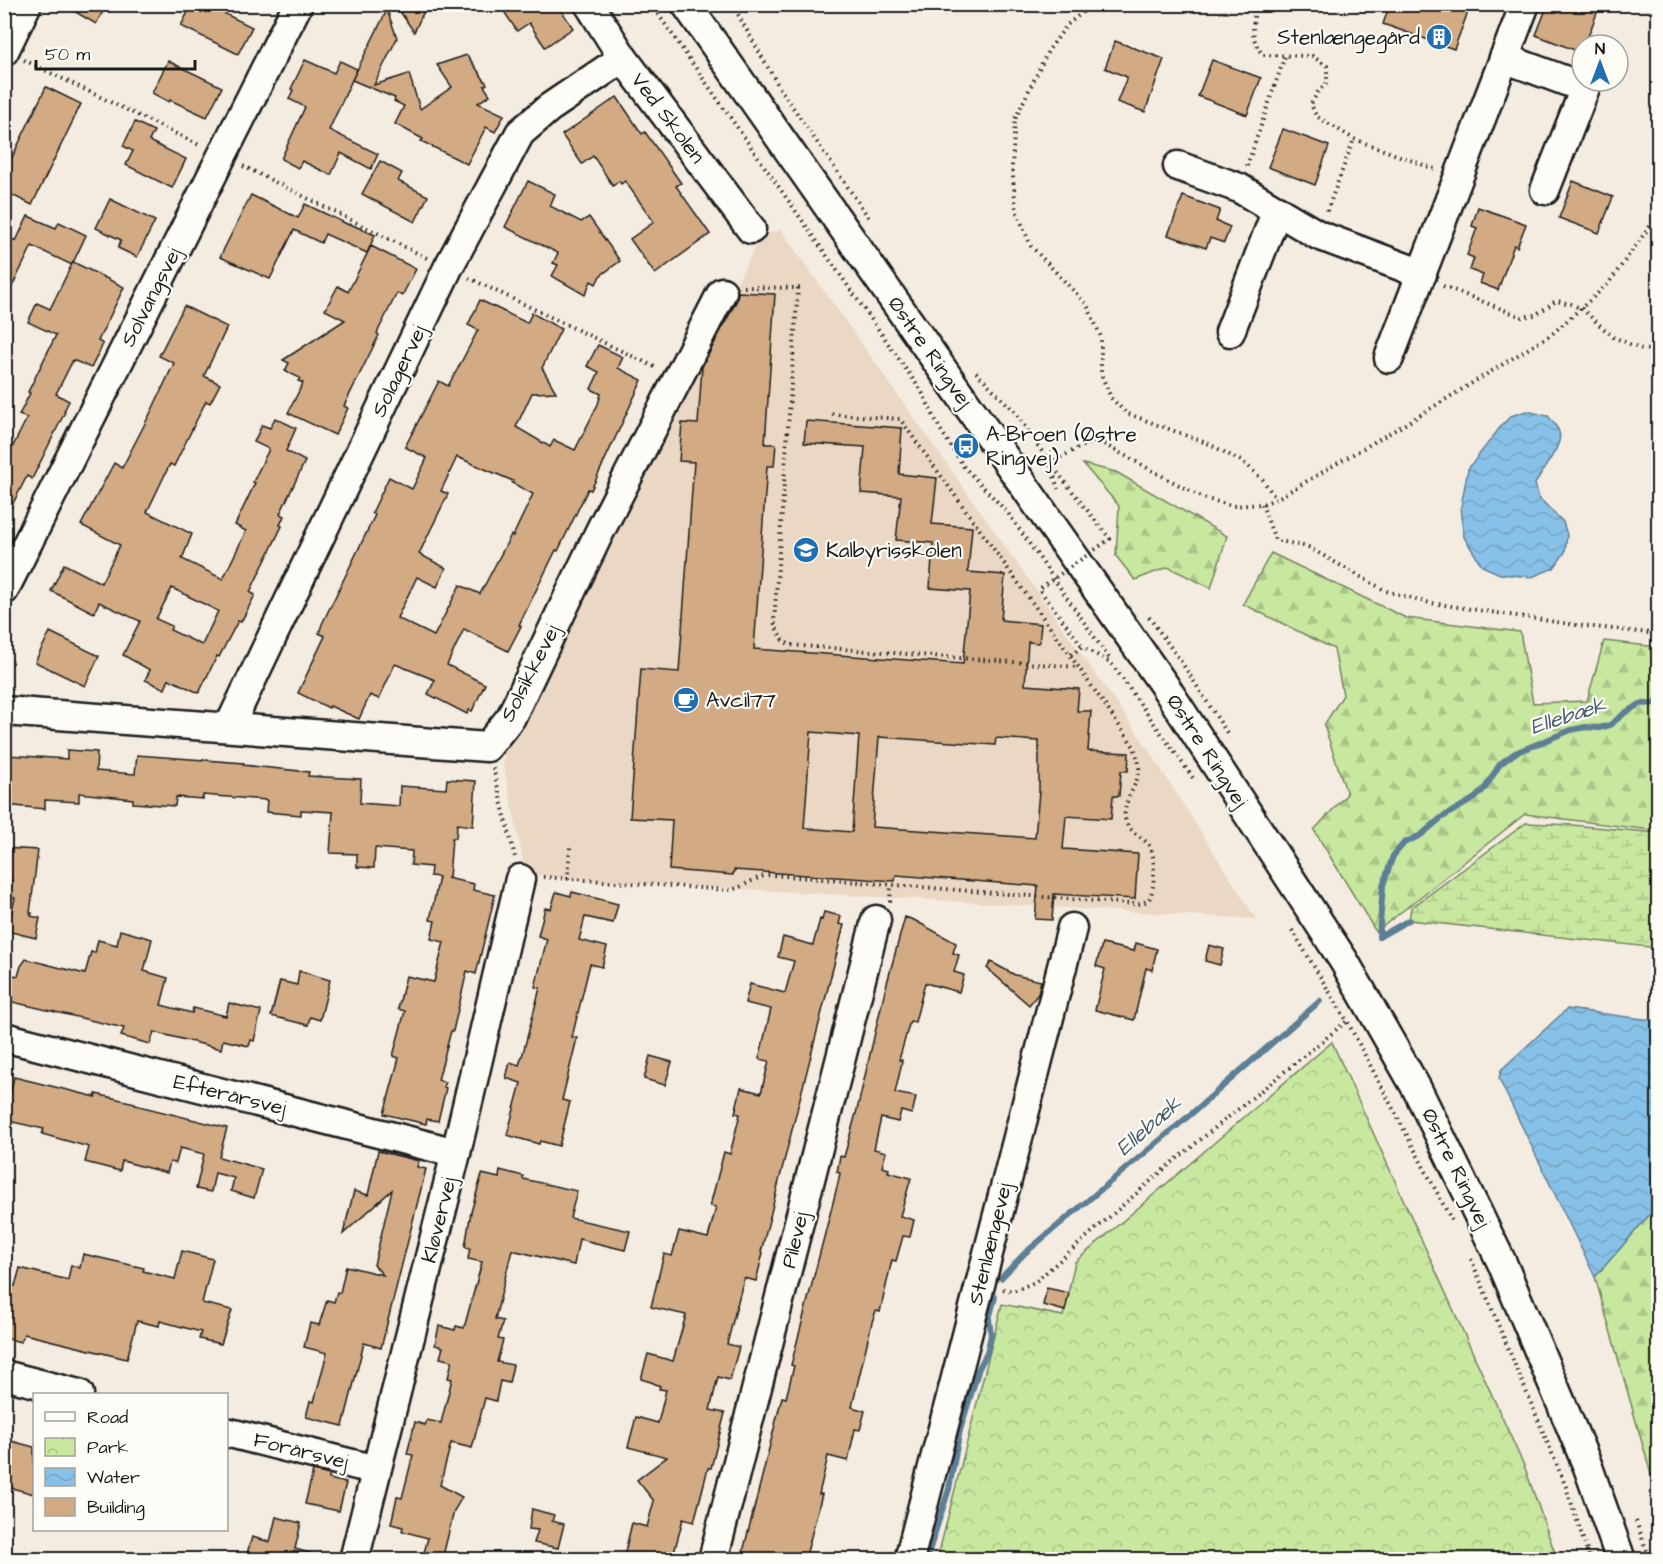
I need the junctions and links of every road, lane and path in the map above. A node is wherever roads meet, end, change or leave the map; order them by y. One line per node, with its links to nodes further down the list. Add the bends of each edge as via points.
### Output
1 (27, 4): 9 (street)
2 (298, 4): 33 (street, Solvangsvej)
3 (589, 4): 11 (street, Ved Skolen)
4 (651, 4): 37 (path, via 922,392 964,467 1008,513)
5 (686, 4): 63 (street, Østre Ringvej, via 1164,685 1344,961 1417,1089 1502,1263 1588,1467)
6 (1099, 4): 31 (path, via 1067,25 1048,51 1015,118 1012,166 1016,210 1031,246 1087,305 1101,337 1101,374 1111,398 1126,413 1209,444 1243,462)
7 (1256, 4): 10 (path, via 1254,44 1263,55)
8 (1525, 4): 12 (street)
9 (4, 51)
10 (1285, 56): 13 (path, via 1312,56 1327,66 1327,83 1311,104 1316,116); 16 (path)
11 (623, 58): 20 (street, Ved Skolen); 22 (street, Solagervej, via 549,108 520,133)
12 (1504, 58): 15 (street); 17 (street, via 1585,88)
13 (1354, 139): 15 (path); 21 (path)
14 (1178, 166): 16 (street)
15 (1459, 178): 23 (street)
16 (1239, 188): 18 (street)
17 (1545, 190)
18 (1277, 210): 21 (street); 26 (street)
19 (1659, 215): 25 (path, via 1608,284)
20 (751, 229)
21 (1318, 235): 23 (street)
22 (448, 268): 29 (path); 40 (street, Solagervej)
23 (1422, 274): 25 (path, via 1436,284 1521,317 1535,315 1556,301); 28 (street)
24 (722, 292): 29 (street, Solsikkevej); 38 (path, via 732,286 798,288 774,622 781,639 790,645)
25 (1582, 309): 27 (path, via 1613,337 1642,349); 31 (path, via 1524,352)
26 (1230, 332)
27 (1659, 351)
28 (1389, 358)
29 (679, 379): 41 (street, Solsikkevej, via 600,531 511,717)
30 (832, 414): 36 (path, via 900,418)
31 (1276, 499): 32 (path)
32 (1262, 504): 34 (path, via 1275,540 1308,547 1386,591 1425,602); 35 (path, bridge, via 1233,506 1203,498 1098,441 1050,463 1110,539 1039,589)
33 (4, 590)
34 (1659, 634)
35 (1083, 647): 36 (path); 37 (path)
36 (1071, 655): 38 (path)
37 (1111, 663): 42 (path)
38 (1078, 667): 45 (path, via 1134,747 1139,770 1125,819 1129,829 1152,849 1153,890 1142,903 772,875 729,890)
39 (4, 711): 40 (street)
40 (229, 727): 41 (street)
41 (487, 747): 44 (path)
42 (1195, 782)
43 (570, 847): 45 (path)
44 (520, 879): 45 (path); 51 (street, Kløvervej)
45 (568, 879)
46 (876, 920): 60 (street, Pilevej)
47 (1288, 923): 49 (path)
48 (1072, 928): 54 (street, Stenlængevej)
49 (1347, 1020): 52 (path); 54 (path, via 1168,1166 1035,1282 1013,1291)
50 (4, 1037): 51 (street, Efterårsvej)
51 (456, 1153): 58 (street, Kløvervej)
52 (1456, 1229)
53 (1466, 1250): 62 (path, via 1566,1487)
54 (980, 1283): 61 (street, Stenlængevej)
55 (4, 1376): 56 (street)
56 (71, 1393)
57 (228, 1433): 58 (street, Forårsvej)
58 (376, 1470): 59 (street, Kløvervej)
59 (354, 1560)
60 (713, 1560)
61 (909, 1560)
62 (1590, 1560)
63 (1621, 1560)

